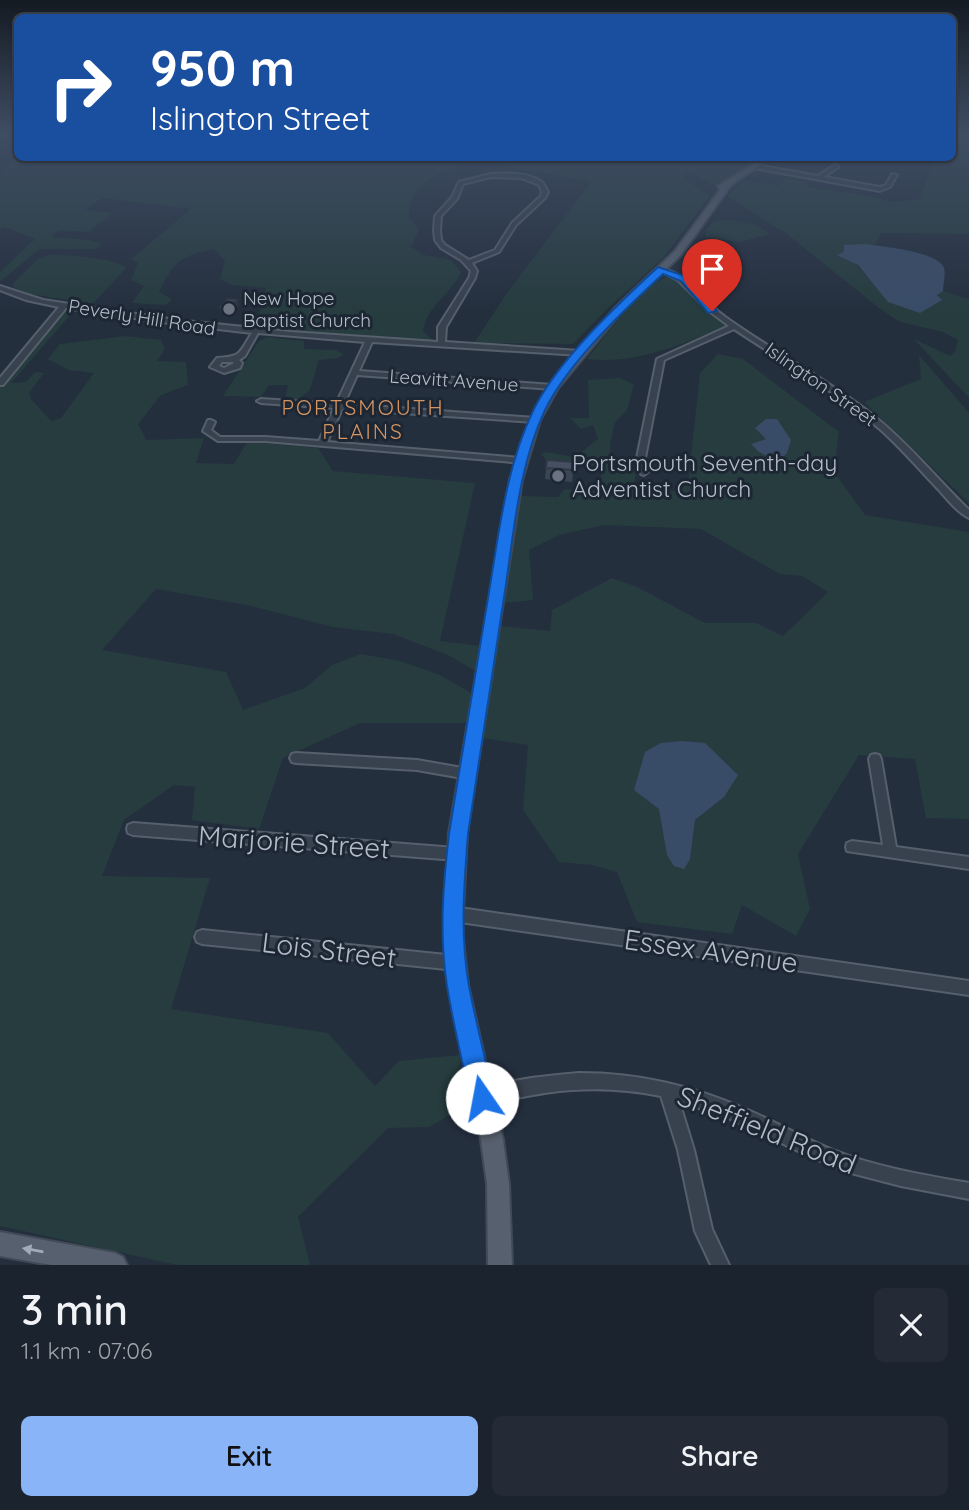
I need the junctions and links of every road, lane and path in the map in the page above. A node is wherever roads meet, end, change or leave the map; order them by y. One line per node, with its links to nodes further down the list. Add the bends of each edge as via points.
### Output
1 (457, 192): 4 (street, via 438,216 438,230 443,248)
2 (545, 192): 4 (street, via 514,224 497,251)
3 (719, 192): 5 (main road)
4 (469, 262): 11 (street, via 474,274 442,327)
5 (662, 270): 8 (street, Islington Street, via 684,279 712,311); 12 (main road)
6 (0, 288): 7 (street, Peverly Hill Road)
7 (65, 305): 9 (street, Peverly Hill Road); 15 (street)
8 (735, 326): 23 (street, via 663,356 640,463); 24 (street, Islington Street, via 871,418)
9 (255, 333): 10 (street, Peverly Hill Road); 13 (street)
10 (369, 341): 11 (street, Peverly Hill Road); 14 (street)
11 (441, 345): 12 (street, Peverly Hill Road)
12 (580, 353): 16 (main road)
13 (234, 360)
14 (355, 373): 16 (street, Leavitt Avenue); 18 (street)
15 (0, 383)
16 (553, 387): 19 (main road)
17 (261, 401): 18 (street)
18 (341, 407): 19 (street); 21 (street)
19 (535, 420): 22 (main road)
20 (211, 422): 21 (street, via 207,431 218,439)
21 (322, 444): 22 (street)
22 (521, 461): 27 (main road)
23 (644, 472)
24 (969, 515)
25 (296, 758): 27 (street, via 417,765)
26 (875, 759): 30 (street)
27 (468, 774): 31 (main road)
28 (133, 828): 31 (street, Marjorie Street)
29 (852, 847): 30 (street)
30 (890, 851): 32 (street)
31 (456, 854): 33 (main road)
32 (969, 863)
33 (453, 914): 35 (main road); 36 (street, Essex Avenue)
34 (202, 937): 35 (street, Lois Street)
35 (456, 963): 38 (main road)
36 (969, 988)
37 (667, 1089): 38 (street, Sheffield Road, via 580,1078); 39 (street, Sheffield Road, via 733,1112 866,1170); 43 (street, via 704,1231)
38 (482, 1098): 42 (main road, via 498,1184)
39 (969, 1191)
40 (0, 1244): 41 (main road, one-way to 40)
41 (115, 1265)
42 (500, 1265)
43 (720, 1265)

